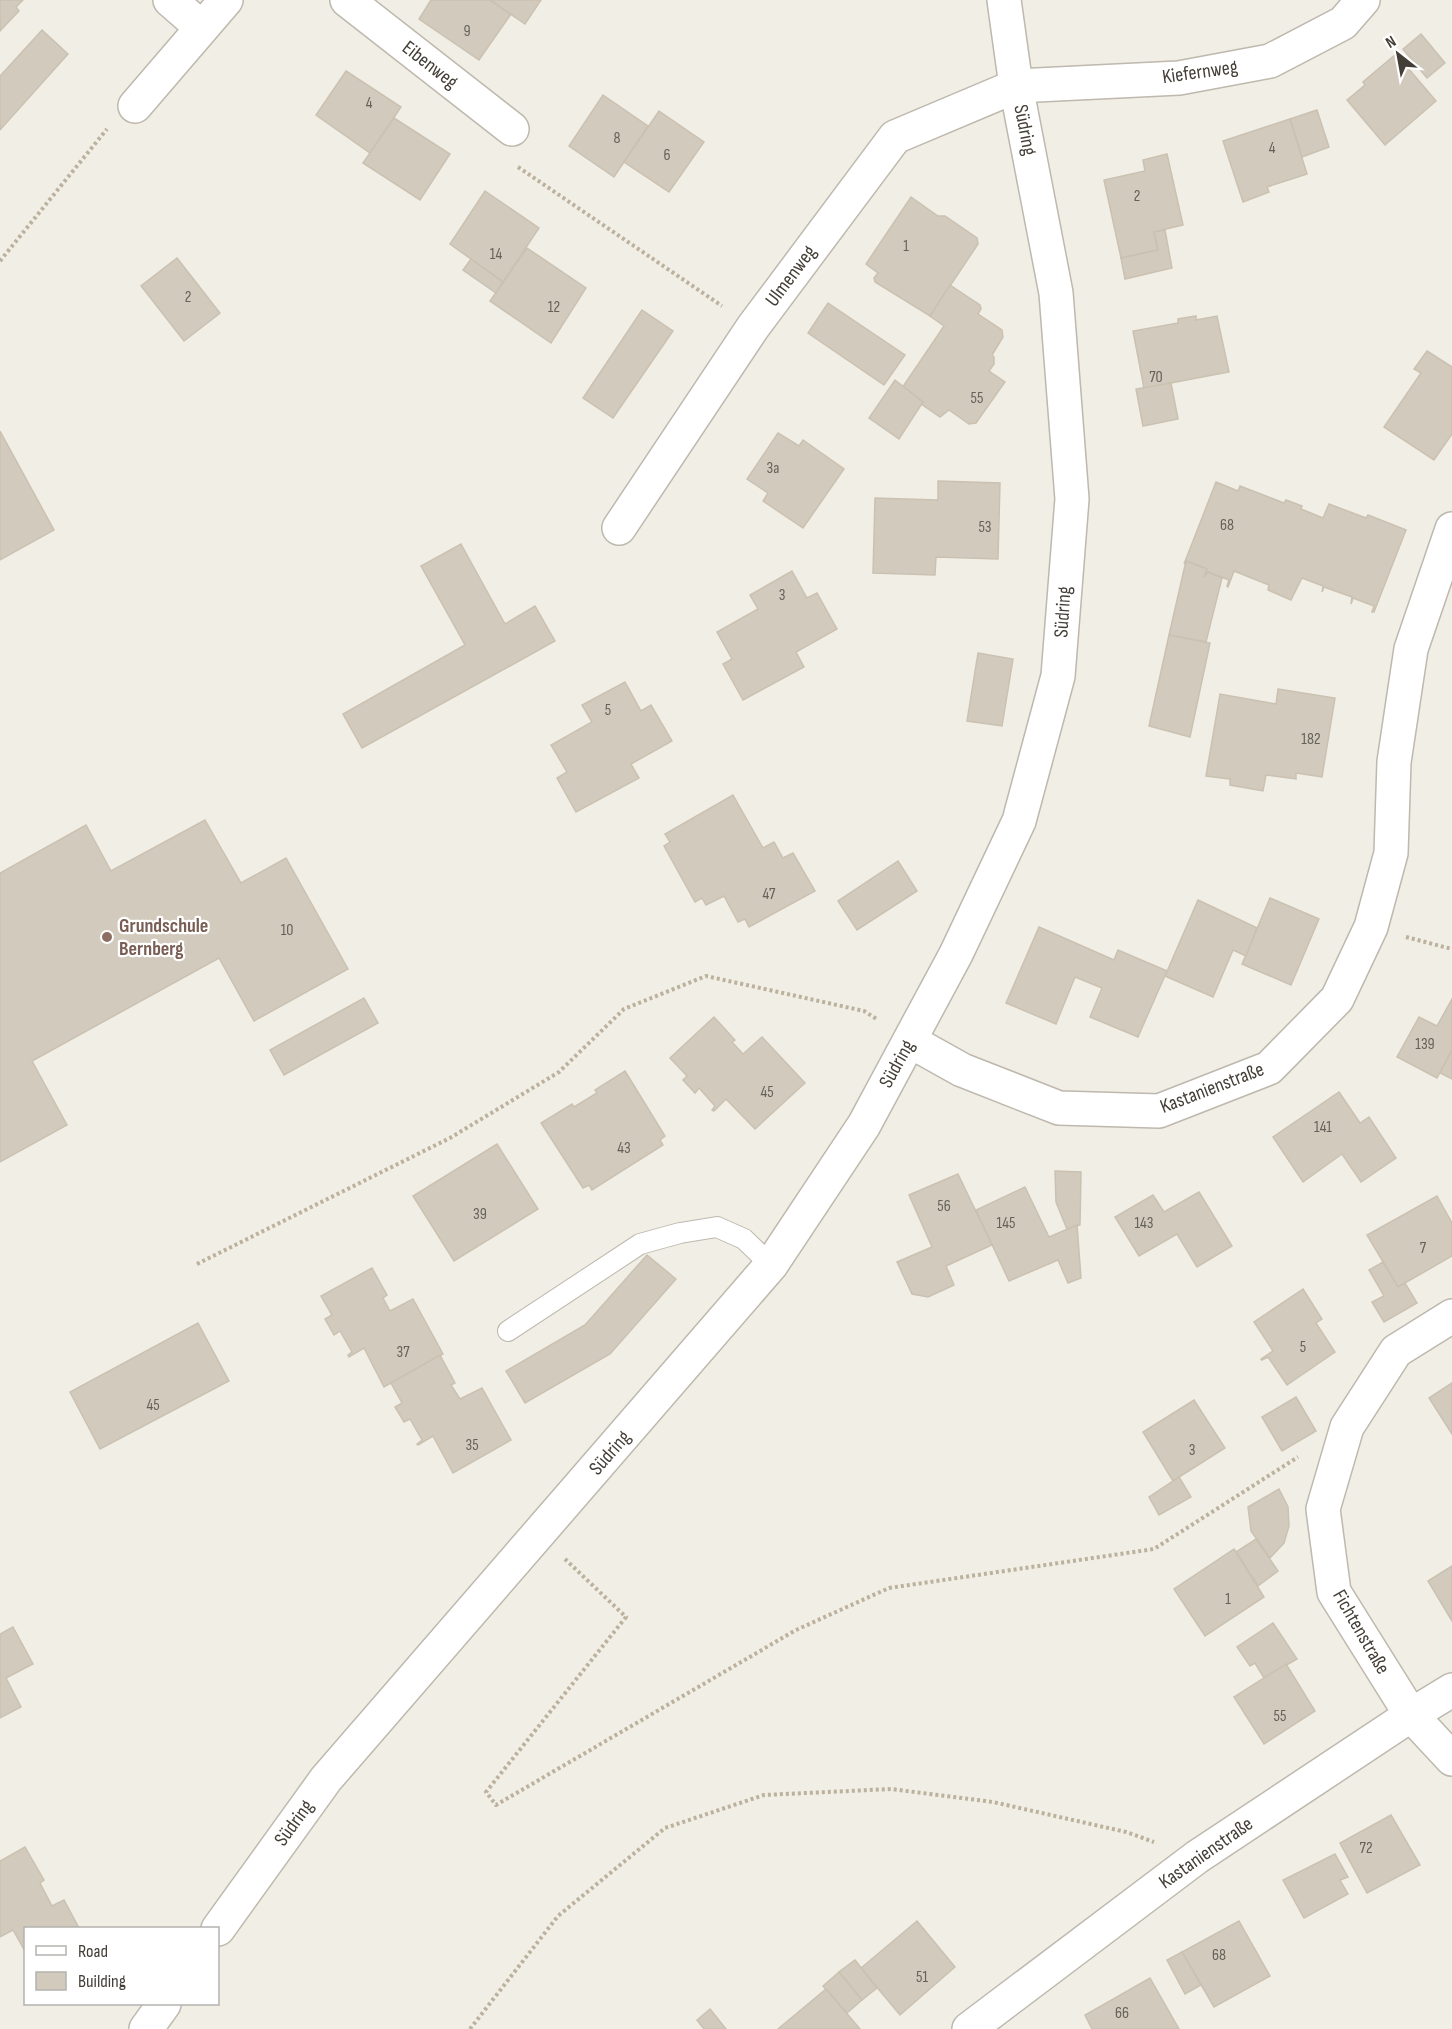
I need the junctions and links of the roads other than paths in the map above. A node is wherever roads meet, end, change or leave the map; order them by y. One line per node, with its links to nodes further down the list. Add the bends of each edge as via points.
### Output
1 (170, 0): 6 (street)
2 (226, 0): 6 (street)
3 (347, 0): 9 (street, Eibenweg)
4 (1004, 0): 7 (street, Südring)
5 (1363, 0): 7 (street, Kiefernweg, via 1343,23 1270,61 1179,78)
6 (201, 27): 8 (street)
7 (1016, 86): 10 (street, Ulmenweg, via 895,137 753,327); 12 (street, Südring, via 1056,293 1072,499 1058,676 1019,821)
8 (135, 106)
9 (512, 129)
10 (619, 528)
11 (1452, 529): 12 (street, Kastanienstraße, via 1411,649 1394,762 1391,853 1371,927 1337,999 1269,1068 1160,1111 1059,1108 962,1070)
12 (910, 1041): 13 (street, Südring, via 864,1125)
13 (771, 1265): 15 (lane, via 744,1239 717,1227 680,1233 640,1244); 19 (street, Südring, via 326,1779)
14 (1452, 1316): 17 (street, Fichtenstraße, via 1396,1351 1347,1426 1323,1509 1334,1592)
15 (508, 1331)
16 (1452, 1690): 17 (street, Kastanienstraße)
17 (1411, 1715): 18 (street, Fichtenstraße); 22 (street, Kastanienstraße, via 1197,1857)
18 (1452, 1759)
19 (219, 1928)
20 (163, 2005): 21 (street)
21 (146, 2029)
22 (969, 2029)

